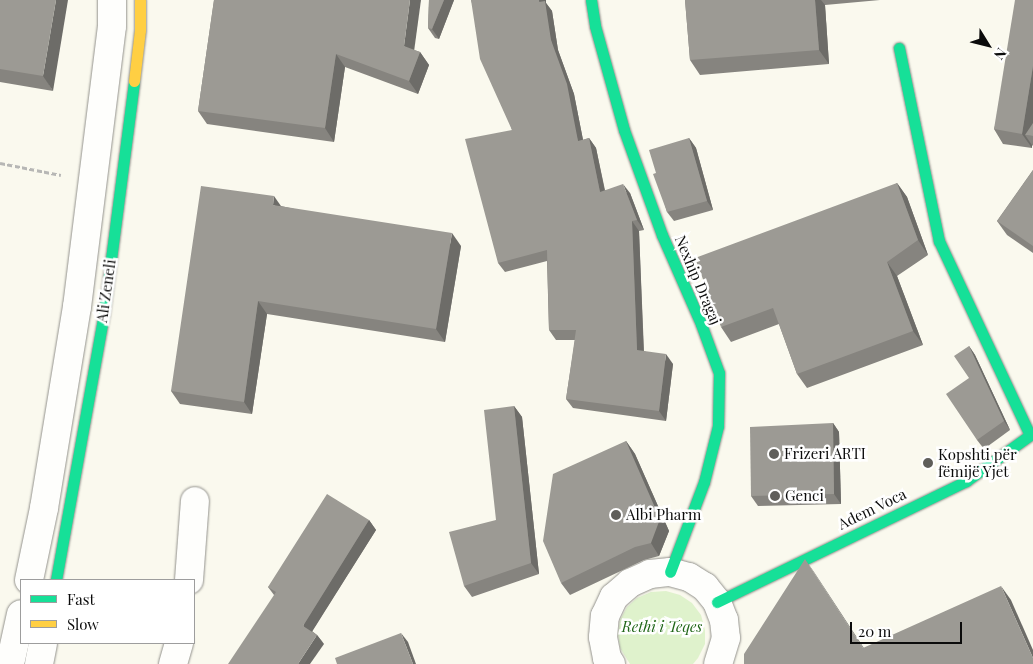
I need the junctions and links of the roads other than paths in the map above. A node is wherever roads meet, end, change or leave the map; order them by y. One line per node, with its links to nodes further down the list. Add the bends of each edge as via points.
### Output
1 (112, 0): 8 (street, Ali Zeneli, via 112,26 77,307)
2 (140, 0): 9 (street, Ali Zeneli, via 140,30 104,313)
3 (591, 0): 7 (street, Nexhip Dragaj, via 624,130 662,235 720,373 718,426 704,482)
4 (899, 48): 5 (street, via 938,241)
5 (1031, 434): 11 (street, Adem Voca, via 966,481)
6 (195, 501): 10 (street)
7 (670, 572): 11 (street, via 705,587); 18 (street, via 643,577 614,597 605,616 602,637)
8 (29, 579)
9 (56, 579)
10 (189, 579)
11 (717, 602): 19 (street, via 726,638)
12 (20, 619): 15 (street)
13 (44, 644): 16 (street)
14 (179, 644): 17 (street)
15 (10, 664)
16 (39, 664)
17 (173, 664)
18 (611, 664)
19 (718, 664)

